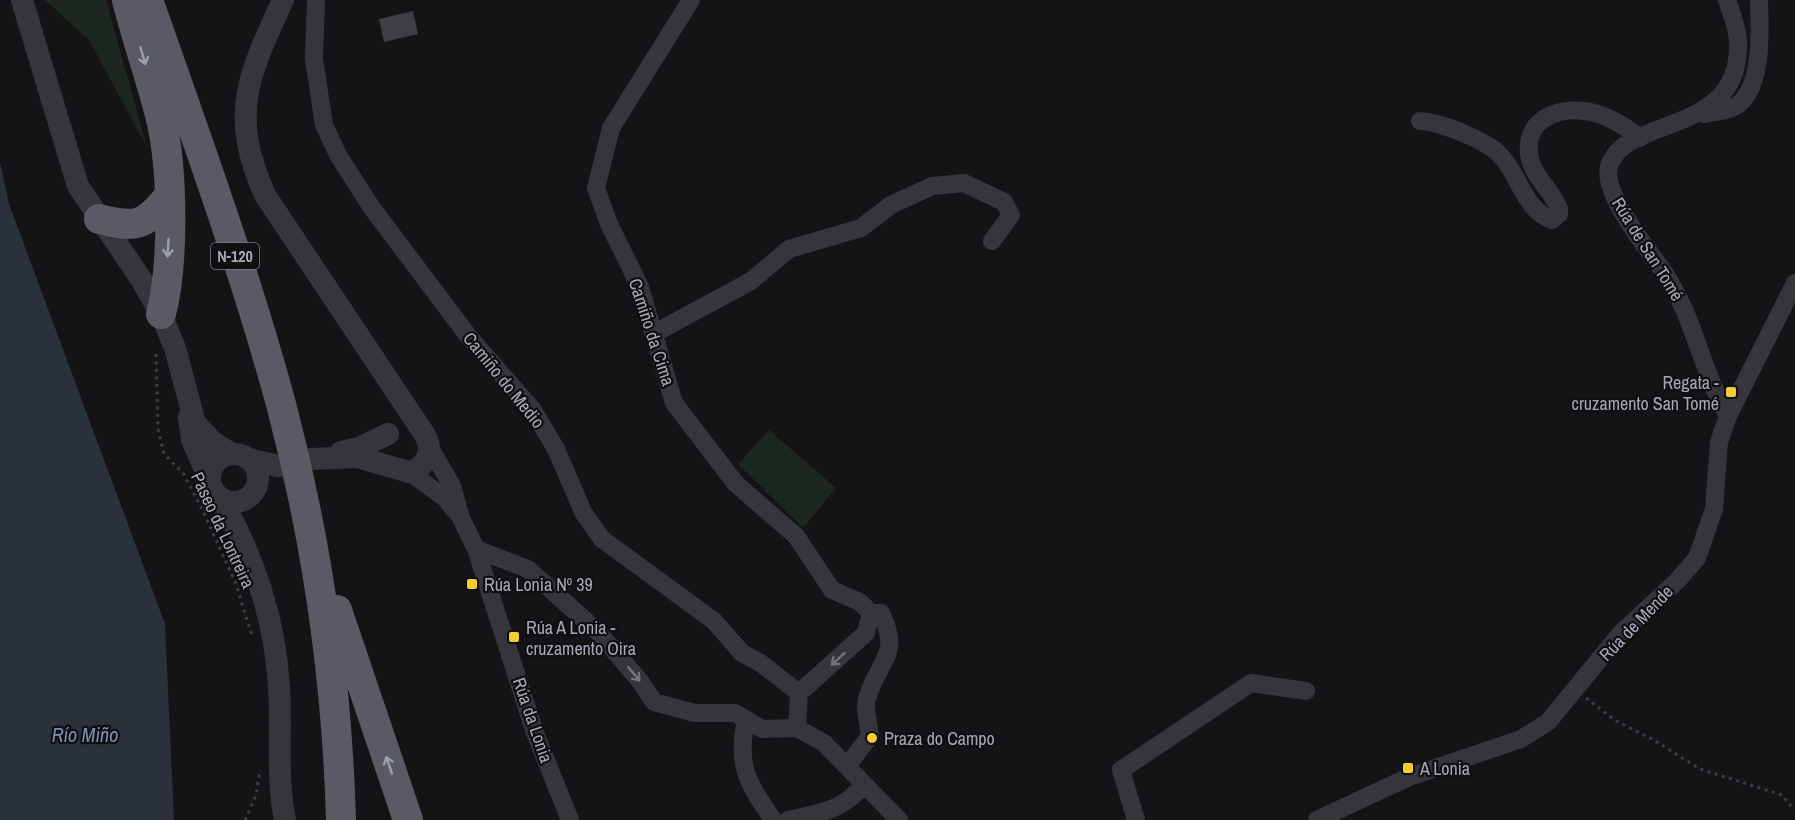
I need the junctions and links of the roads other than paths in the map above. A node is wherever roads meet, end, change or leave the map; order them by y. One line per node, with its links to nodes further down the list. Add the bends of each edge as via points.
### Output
1 (22, 0): 13 (street, via 78,186)
2 (127, 0): 12 (highway, one-way to 12, via 162,121)
3 (148, 0): 29 (highway, N-120, via 217,197 281,404)
4 (283, 0): 18 (street, via 248,84 244,114 253,167 265,195)
5 (316, 0): 35 (street, Camiño do Medio, via 314,59 324,125 338,155 372,208 469,337 532,409 556,449 583,512 602,539 714,621 742,653)
6 (691, 0): 17 (street, Camiño da Cima, via 611,128 596,188 640,287)
7 (1727, 0): 9 (street, Rúa de San Tomé, via 1738,37 1738,55 1717,102)
8 (1759, 0): 9 (street, via 1761,50 1752,86 1734,107)
9 (1688, 118): 11 (street, Rúa de San Tomé)
10 (1420, 121): 11 (street, via 1474,138 1500,154 1526,198 1540,214 1552,220 1559,209 1535,172 1528,149 1542,119 1568,111 1591,112 1620,123)
11 (1640, 138): 20 (street, Rúa de San Tomé, via 1618,152 1609,167 1609,182 1617,203 1674,287 1690,319 1715,395)
12 (168, 197): 13 (highway, via 142,223 127,225); 16 (highway, one-way to 16, via 165,296)
13 (99, 219): 16 (street)
14 (992, 241): 17 (street, via 1011,215 1004,201 964,183 932,186 891,205 861,228 789,249 751,280)
15 (1795, 283): 20 (street, Rúa de Mende)
16 (160, 314): 19 (street, via 176,348)
17 (653, 334): 33 (street, Camiño da Cima, via 674,403 736,484 796,536 832,590 860,602)
18 (388, 382): 21 (street, via 394,406); 22 (street)
19 (188, 401): 23 (street, via 195,423 204,435); 27 (street, via 192,440)
20 (1728, 416): 50 (street, Rúa de Mende, via 1719,442 1714,509 1697,558 1621,633 1548,722 1521,740 1409,777)
21 (391, 431): 22 (street, via 408,425); 24 (street, via 359,448); 26 (street, via 382,448 386,462)
22 (425, 438): 26 (street, via 429,453 422,466); 30 (street, Rúa da Lonia, via 452,486)
23 (241, 457): 25 (street); 27 (street, via 218,460 211,473); 28 (street, via 257,471)
24 (311, 459): 25 (street); 26 (street, via 357,457)
25 (279, 466): 28 (street)
26 (400, 469): 30 (street, Rúa da Lonia, via 445,498)
27 (215, 489): 28 (street, via 232,502); 32 (street, via 238,530)
28 (252, 492): 32 (street, via 244,512)
29 (307, 516): 43 (highway, N-120, via 335,700); 44 (highway, one-way to 29)
30 (461, 518): 31 (street, Rúa da Lonia)
31 (476, 549): 36 (street, one-way to 36, via 528,569 598,632 654,702 694,713 735,713); 45 (street, Rúa da Lonia, via 535,733)
32 (250, 562): 38 (street, via 278,666)
33 (871, 613): 35 (street, one-way to 35, via 866,633); 39 (street, Camiño da Cima, via 881,613 889,630 891,651 866,701 870,736)
34 (1306, 691): 49 (street, via 1251,683 1121,770)
35 (799, 693): 37 (street)
36 (746, 720): 37 (street, via 762,729); 46 (street, via 741,744 748,784)
37 (797, 728): 39 (street, via 824,743)
38 (271, 761): 41 (street); 42 (street)
39 (847, 766): 40 (street)
40 (864, 784): 47 (street, via 852,800); 48 (street)
41 (268, 820)
42 (285, 820)
43 (341, 820)
44 (408, 820)
45 (570, 820)
46 (773, 820)
47 (793, 820)
48 (899, 820)
49 (1136, 820)
50 (1317, 820)

